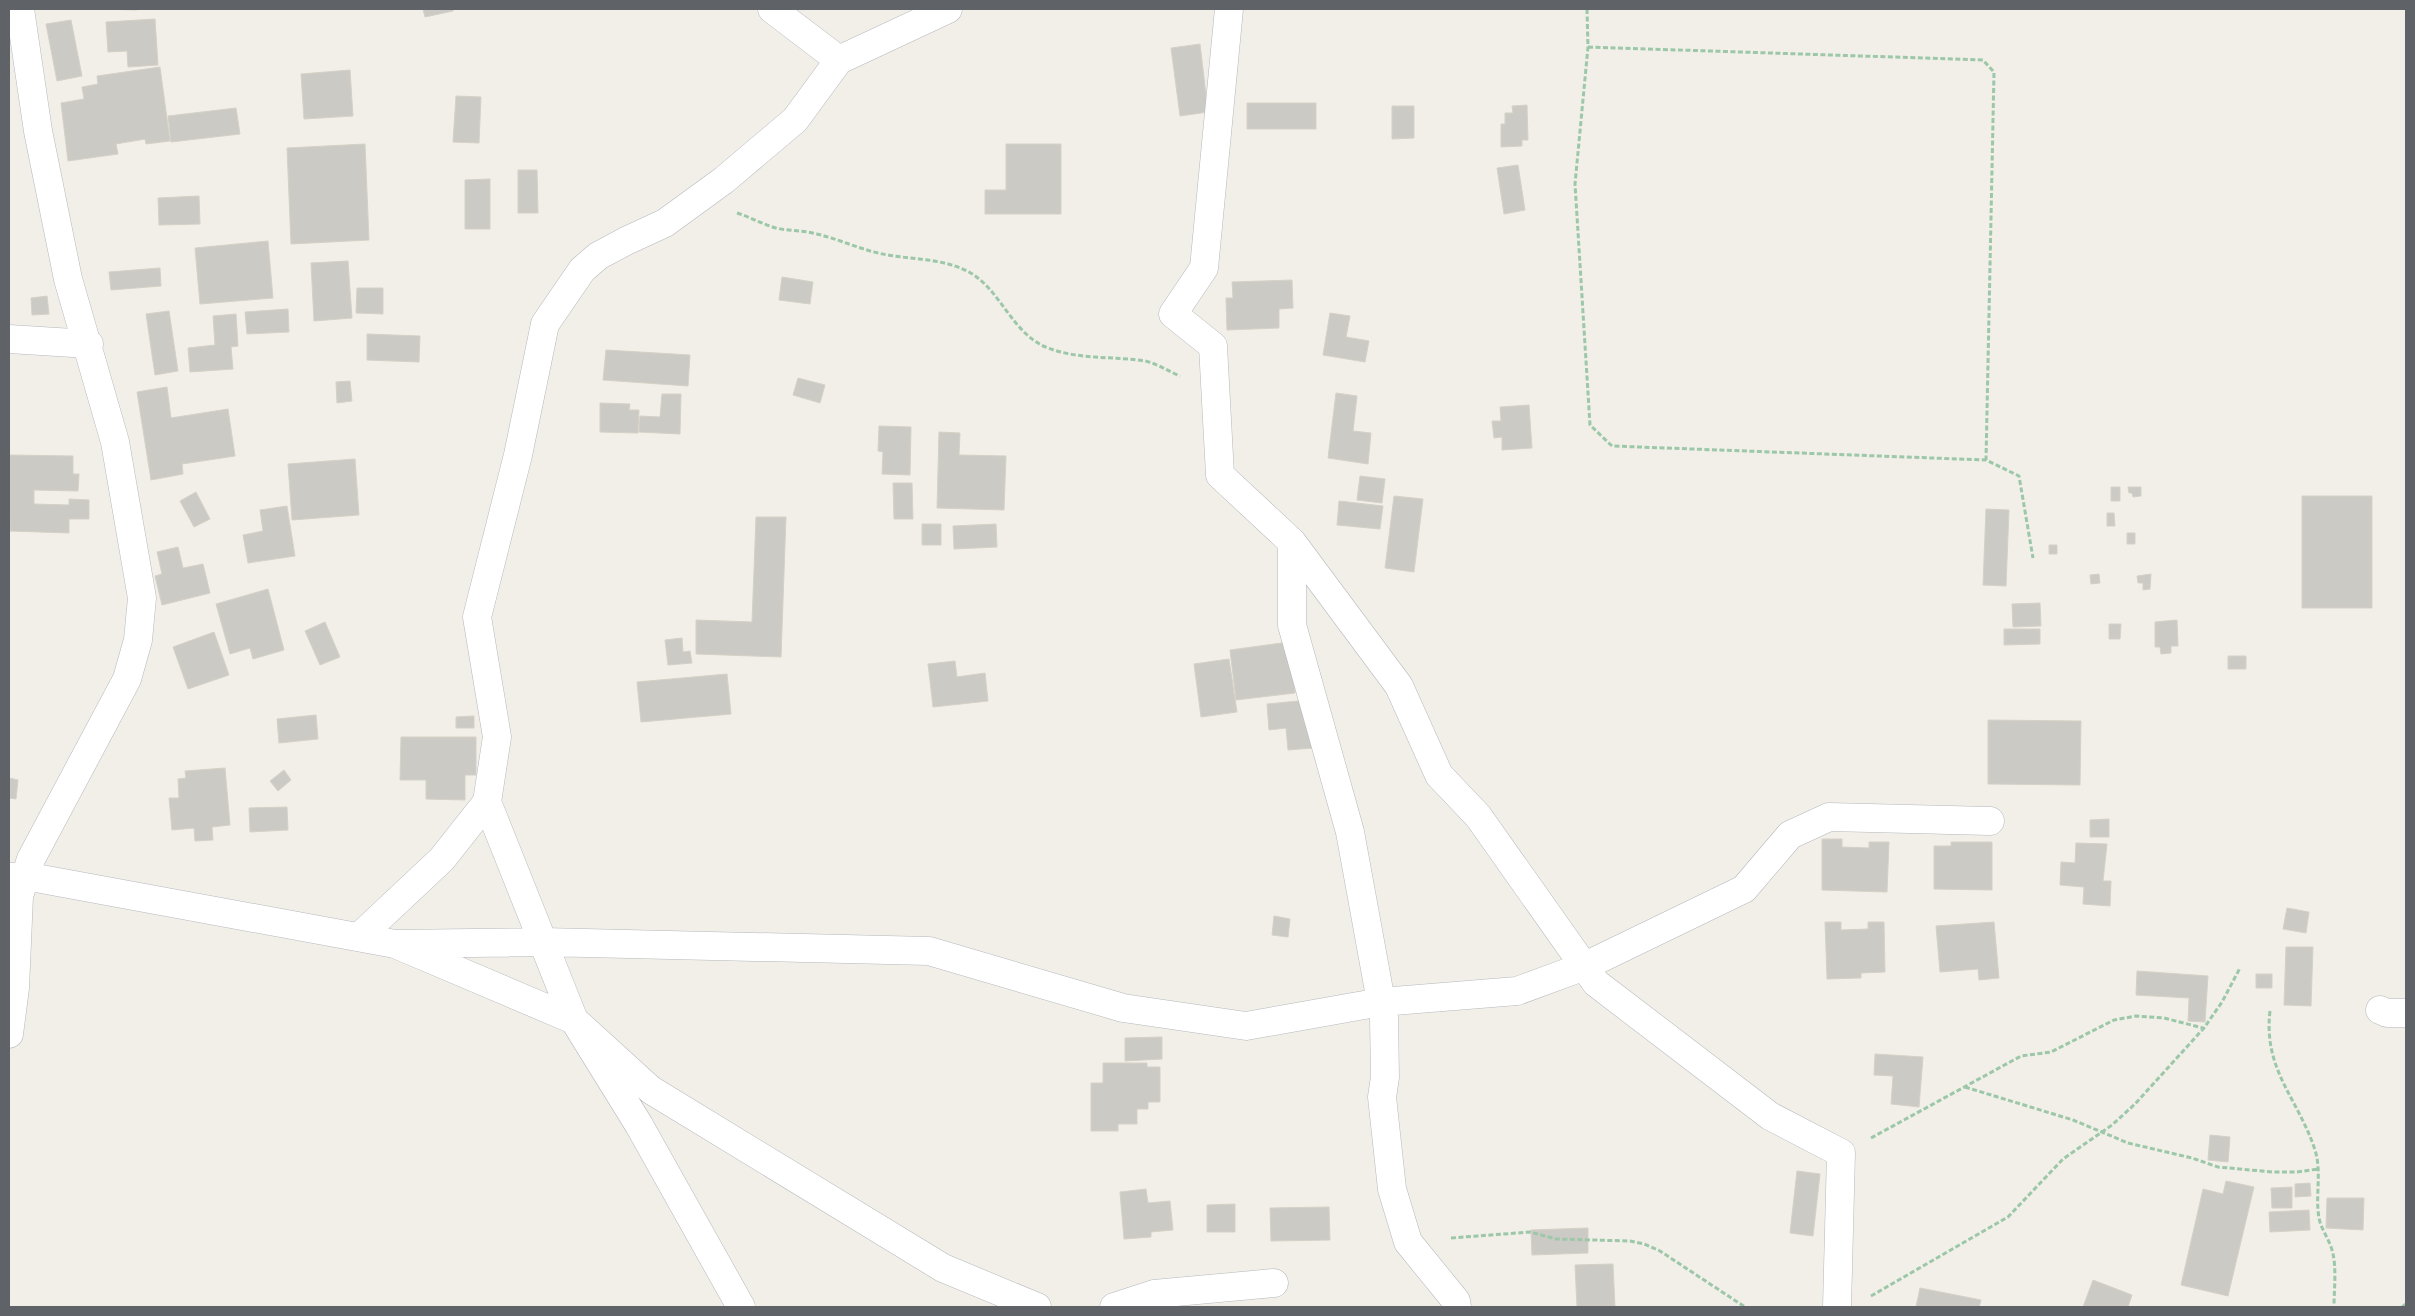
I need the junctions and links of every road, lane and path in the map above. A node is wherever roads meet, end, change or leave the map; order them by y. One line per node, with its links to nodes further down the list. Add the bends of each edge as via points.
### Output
1 (20, 9): 10 (street, via 38,131 68,279)
2 (772, 9): 7 (street)
3 (948, 9): 7 (street)
4 (1229, 9): 11 (street, via 1204,268 1173,314 1214,346)
5 (1587, 9): 6 (path)
6 (1588, 47): 12 (path, via 1575,184 1590,425 1612,446); 12 (path, via 1983,60 1994,72)
7 (839, 60): 8 (street, via 795,120)
8 (698, 200): 11 (path, via 774,227 818,234 880,254 924,259 965,270 993,291 1015,322 1047,348 1073,355 1144,361); 15 (street, via 666,223 626,241 593,261 582,270 545,324 518,455 478,617 497,737)
9 (9, 339): 10 (street)
10 (89, 344): 17 (street, via 115,442 142,598 138,640 127,679 30,859)
11 (1215, 386): 13 (street, via 1220,475)
12 (1986, 460): 14 (path, via 2019,476)
13 (1292, 542): 21 (street, via 1399,686 1439,775 1478,816); 23 (street, via 1292,626 1350,832)
14 (2032, 558)
15 (487, 802): 18 (street, via 442,859); 19 (street)
16 (1990, 821): 21 (street, via 1829,818 1790,835 1744,889)
17 (17, 877): 18 (street); 27 (street, via 15,988)
18 (358, 937): 20 (street)
19 (543, 942): 20 (street); 23 (street, via 929,951 1123,1008 1246,1026); 25 (street)
20 (395, 944): 25 (street)
21 (1585, 966): 23 (street, via 1516,991); 30 (street, via 1596,983 1770,1116)
22 (2240, 968): 26 (path)
23 (1381, 1002): 32 (street, via 1385,1067 1382,1097 1392,1189)
24 (2270, 1011): 31 (path, via 2270,1052 2306,1126)
25 (574, 1020): 36 (street, via 639,1125); 37 (street, via 651,1090 943,1268)
26 (2204, 1028): 28 (path, via 2164,1018 2136,1016 2114,1020 2051,1052 2021,1056); 29 (path, via 2136,1104)
27 (9, 1034)
28 (1964, 1087): 29 (path, via 2074,1120); 30 (path)
29 (2100, 1132): 31 (path, via 2128,1143 2218,1167 2272,1172); 34 (path, via 2063,1159 2008,1217)
30 (1841, 1153): 41 (street)
31 (2318, 1169): 42 (path, via 2319,1218 2332,1252)
32 (1408, 1242): 39 (street); 40 (path, via 1530,1232 1556,1239 1630,1241 1660,1251)
33 (1274, 1283): 38 (street, via 1154,1294)
34 (1871, 1297)
35 (2406, 1304): 43 (path)
36 (741, 1307)
37 (1037, 1307)
38 (1114, 1307)
39 (1458, 1307)
40 (1745, 1307)
41 (1837, 1307)
42 (2334, 1307)
43 (2402, 1307)

